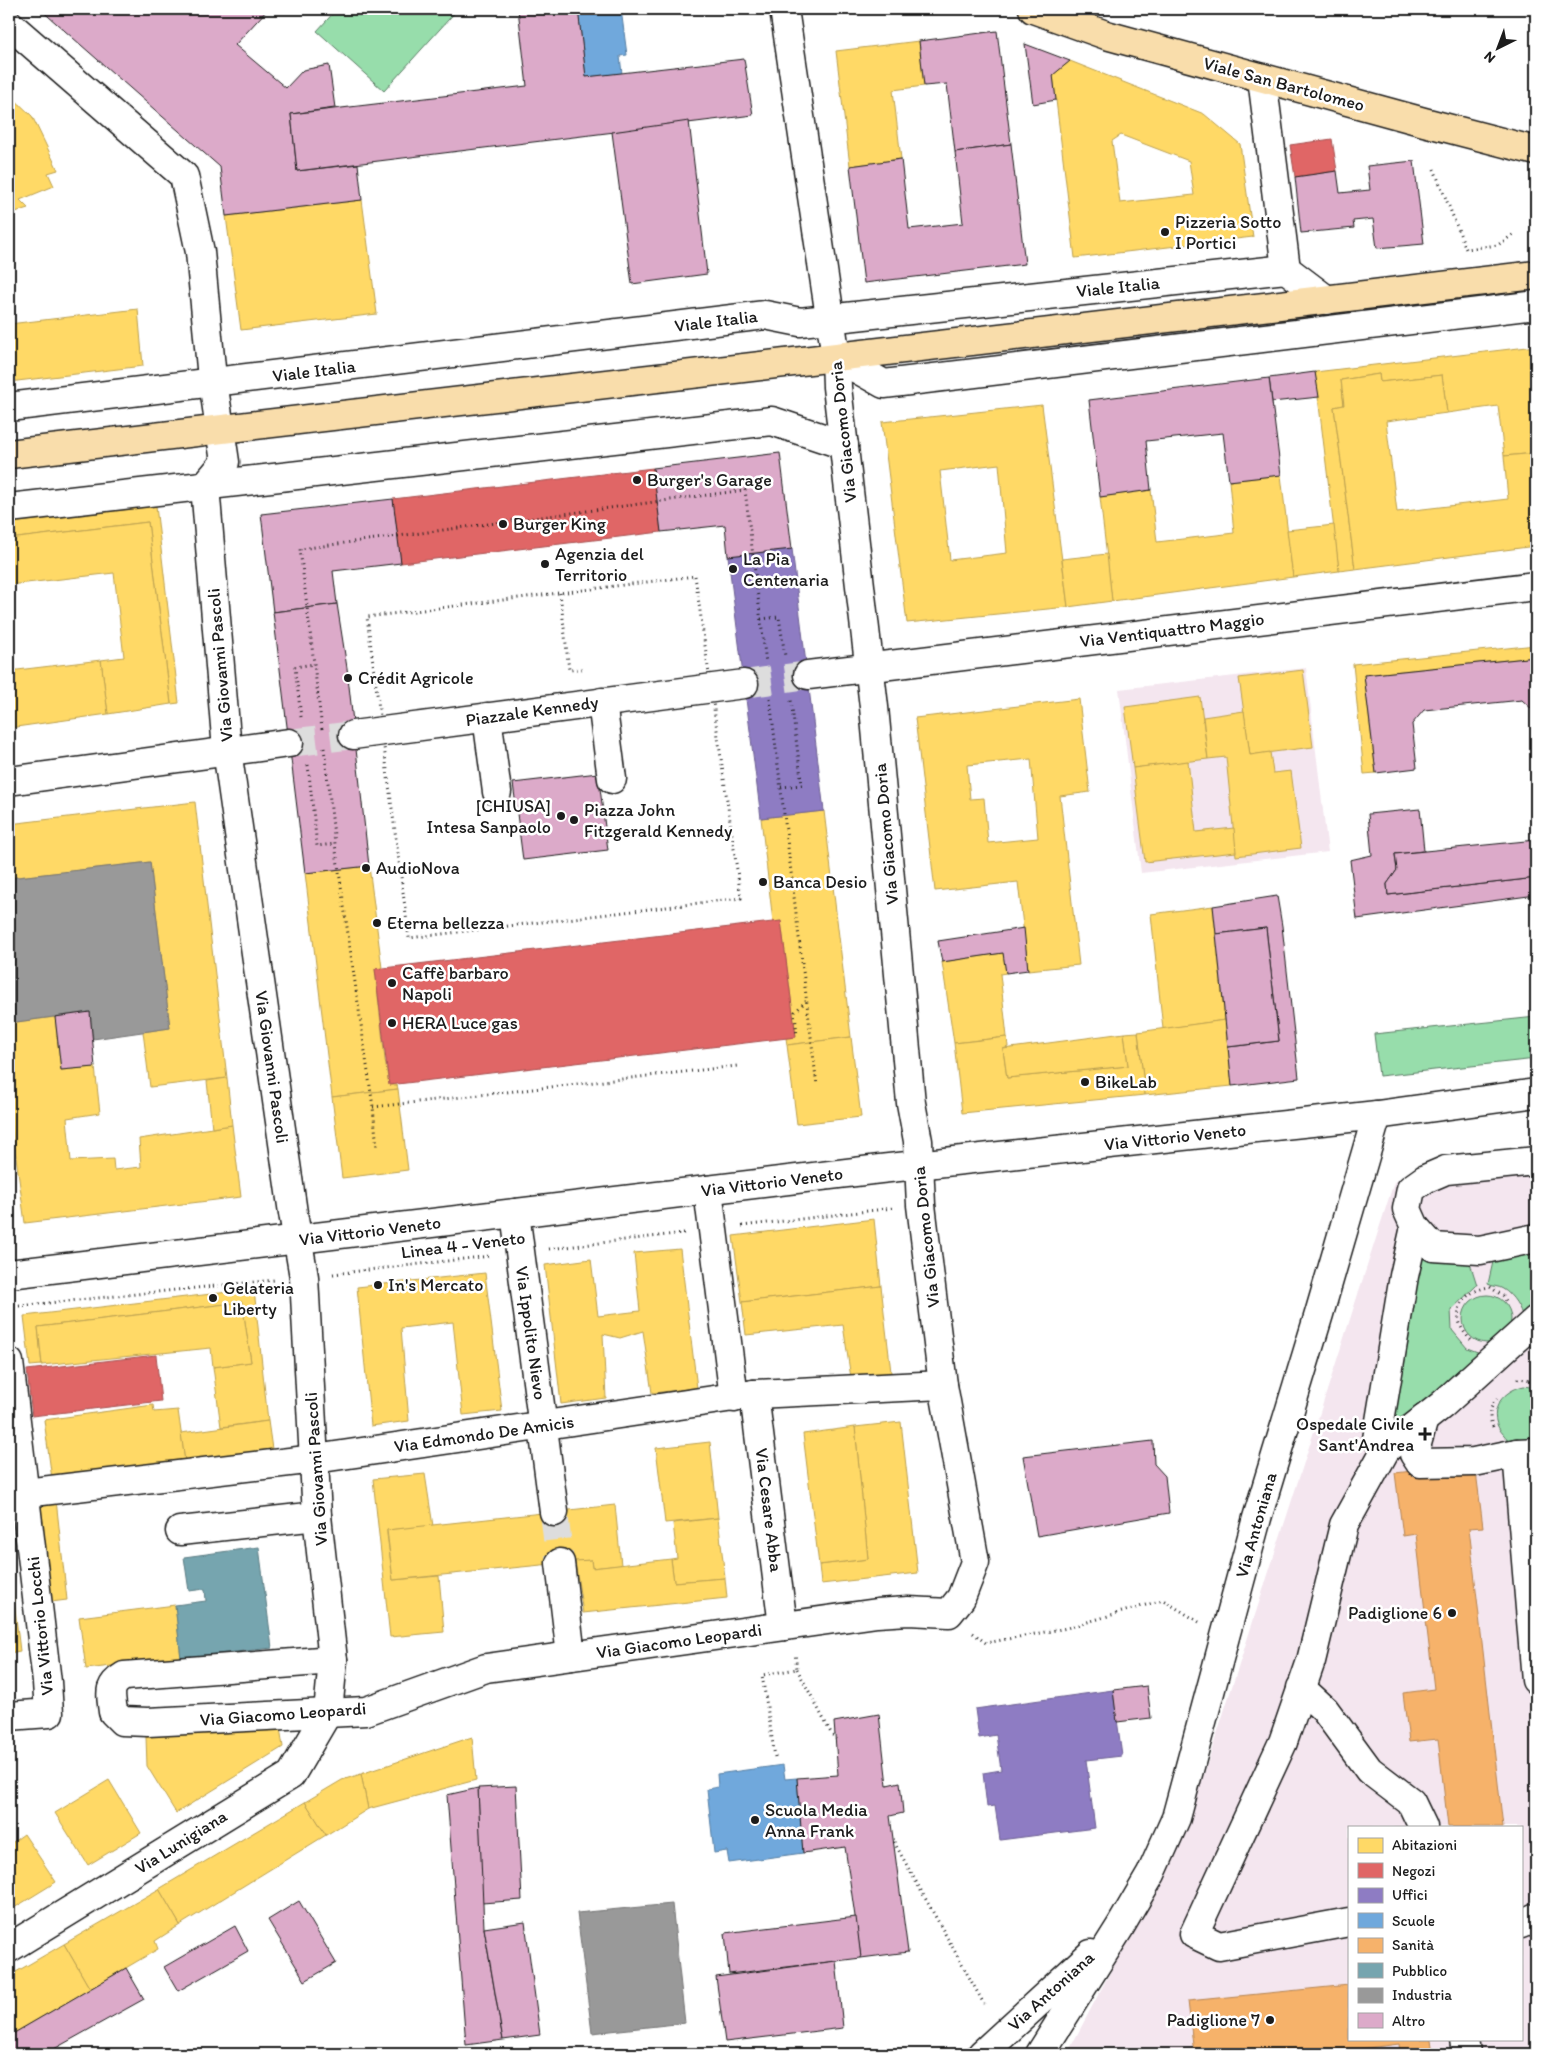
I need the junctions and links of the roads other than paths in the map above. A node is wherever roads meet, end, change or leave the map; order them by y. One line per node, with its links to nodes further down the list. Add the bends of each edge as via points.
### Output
1 (784, 9): 10 (street, Via Giacomo Doria)
2 (1033, 9): 4 (main road, Viale San Bartolomeo, via 1106,35)
3 (9, 24): 12 (street, via 184,176 200,252)
4 (1262, 78): 5 (main road, Viale San Bartolomeo); 6 (street)
5 (1536, 151)
6 (1286, 269): 8 (street); 10 (street, Viale Italia)
7 (1536, 275): 8 (main road, Viale Italia)
8 (1327, 300): 11 (main road, Viale Italia)
9 (1536, 305): 11 (street, via 884,384)
10 (830, 318): 11 (street, Via Giacomo Doria); 12 (street, Viale Italia, via 800,322 765,315)
11 (836, 357): 14 (main road, Viale Italia); 15 (street, Via Giacomo Doria)
12 (214, 383): 13 (street, Viale Italia); 14 (street)
13 (9, 407)
14 (220, 429): 16 (main road, Viale Italia); 17 (street, via 225,462)
15 (844, 445): 17 (street, via 772,421); 20 (street, Via Giacomo Doria)
16 (9, 454)
17 (205, 486): 18 (street); 27 (street, Via Giovanni Pascoli)
18 (9, 508)
19 (1536, 586): 20 (street, Via Ventiquattro Maggio)
20 (869, 667): 21 (street, Via Ventiquattro Maggio); 34 (street, Via Giacomo Doria)
21 (808, 675)
22 (744, 684): 23 (street, Piazzale Kennedy)
23 (602, 702): 24 (street, Piazzale Kennedy); 28 (street)
24 (487, 717): 25 (street, Piazzale Kennedy); 30 (street)
25 (353, 735)
26 (289, 743): 27 (street)
27 (227, 750): 29 (street); 39 (street, Via Giovanni Pascoli)
28 (612, 779)
29 (9, 781)
30 (497, 792)
31 (1536, 1093): 32 (street, Via Vittorio Veneto)
32 (1376, 1115): 34 (street, Via Vittorio Veneto); 67 (street, Via Antoniana, via 1257,1518 1176,1818 1151,1874)
33 (1536, 1161): 37 (street, via 1446,1170 1425,1179 1411,1188 1407,1209)
34 (918, 1166): 35 (street, Via Vittorio Veneto); 43 (street, Via Giacomo Doria)
35 (708, 1190): 36 (street, Via Vittorio Veneto); 44 (street, Via Cesare Abba, via 712,1229)
36 (515, 1213): 39 (street, Via Vittorio Veneto); 46 (street, Via Ippolito Nievo)
37 (1414, 1227): 38 (street, via 1433,1247 1480,1250); 47 (street, via 1377,1439)
38 (1536, 1238)
39 (298, 1240): 40 (street, Via Vittorio Veneto); 49 (street, Via Giovanni Pascoli, via 304,1277)
40 (9, 1274)
41 (1536, 1320): 45 (street)
42 (9, 1362): 50 (street, Via Vittorio Locchi)
43 (943, 1385): 44 (street, Via Edmondo De Amicis); 55 (street, Via Giacomo Doria, via 975,1562 961,1598 949,1613)
44 (744, 1396): 46 (street, Via Edmondo De Amicis); 56 (street, Via Cesare Abba)
45 (1424, 1419): 47 (street); 48 (street, via 1414,1454 1420,1463 1474,1462)
46 (544, 1426): 49 (street, Via Edmondo De Amicis); 51 (street, Via Ippolito Nievo)
47 (1386, 1448): 60 (street, via 1344,1525)
48 (1526, 1452): 59 (street)
49 (315, 1459): 50 (street, Via Edmondo De Amicis); 52 (street, Via Giovanni Pascoli)
50 (25, 1492): 62 (street, Via Vittorio Locchi, via 49,1713)
51 (554, 1512)
52 (317, 1516): 53 (street); 58 (street, Via Giovanni Pascoli)
53 (180, 1531)
54 (560, 1563): 57 (street)
55 (908, 1611): 56 (street, Via Giacomo Leopardi)
56 (787, 1626): 57 (street, Via Giacomo Leopardi)
57 (571, 1656): 61 (street, Via Giacomo Leopardi, via 486,1668 366,1711)
58 (334, 1660): 61 (street, Via Giovanni Pascoli); 61 (street, Via Giacomo Leopardi, via 124,1676 114,1682 111,1694 113,1712 122,1721)
59 (1536, 1680)
60 (1302, 1688): 63 (street, via 1325,1710 1369,1770 1411,1802); 65 (street, via 1282,1742 1194,1934 1219,1946)
61 (328, 1712): 68 (street, Via Lunigiana, via 291,1775)
62 (9, 1716)
63 (1423, 1826)
64 (1536, 1917): 66 (street)
65 (1348, 1922)
66 (1522, 1924)
67 (1120, 1927): 70 (street, Via Antoniana); 71 (street, Via Antoniana)
68 (9, 1948)
69 (1464, 2040): 72 (street)
70 (982, 2054)
71 (1040, 2054)
72 (1466, 2054)

